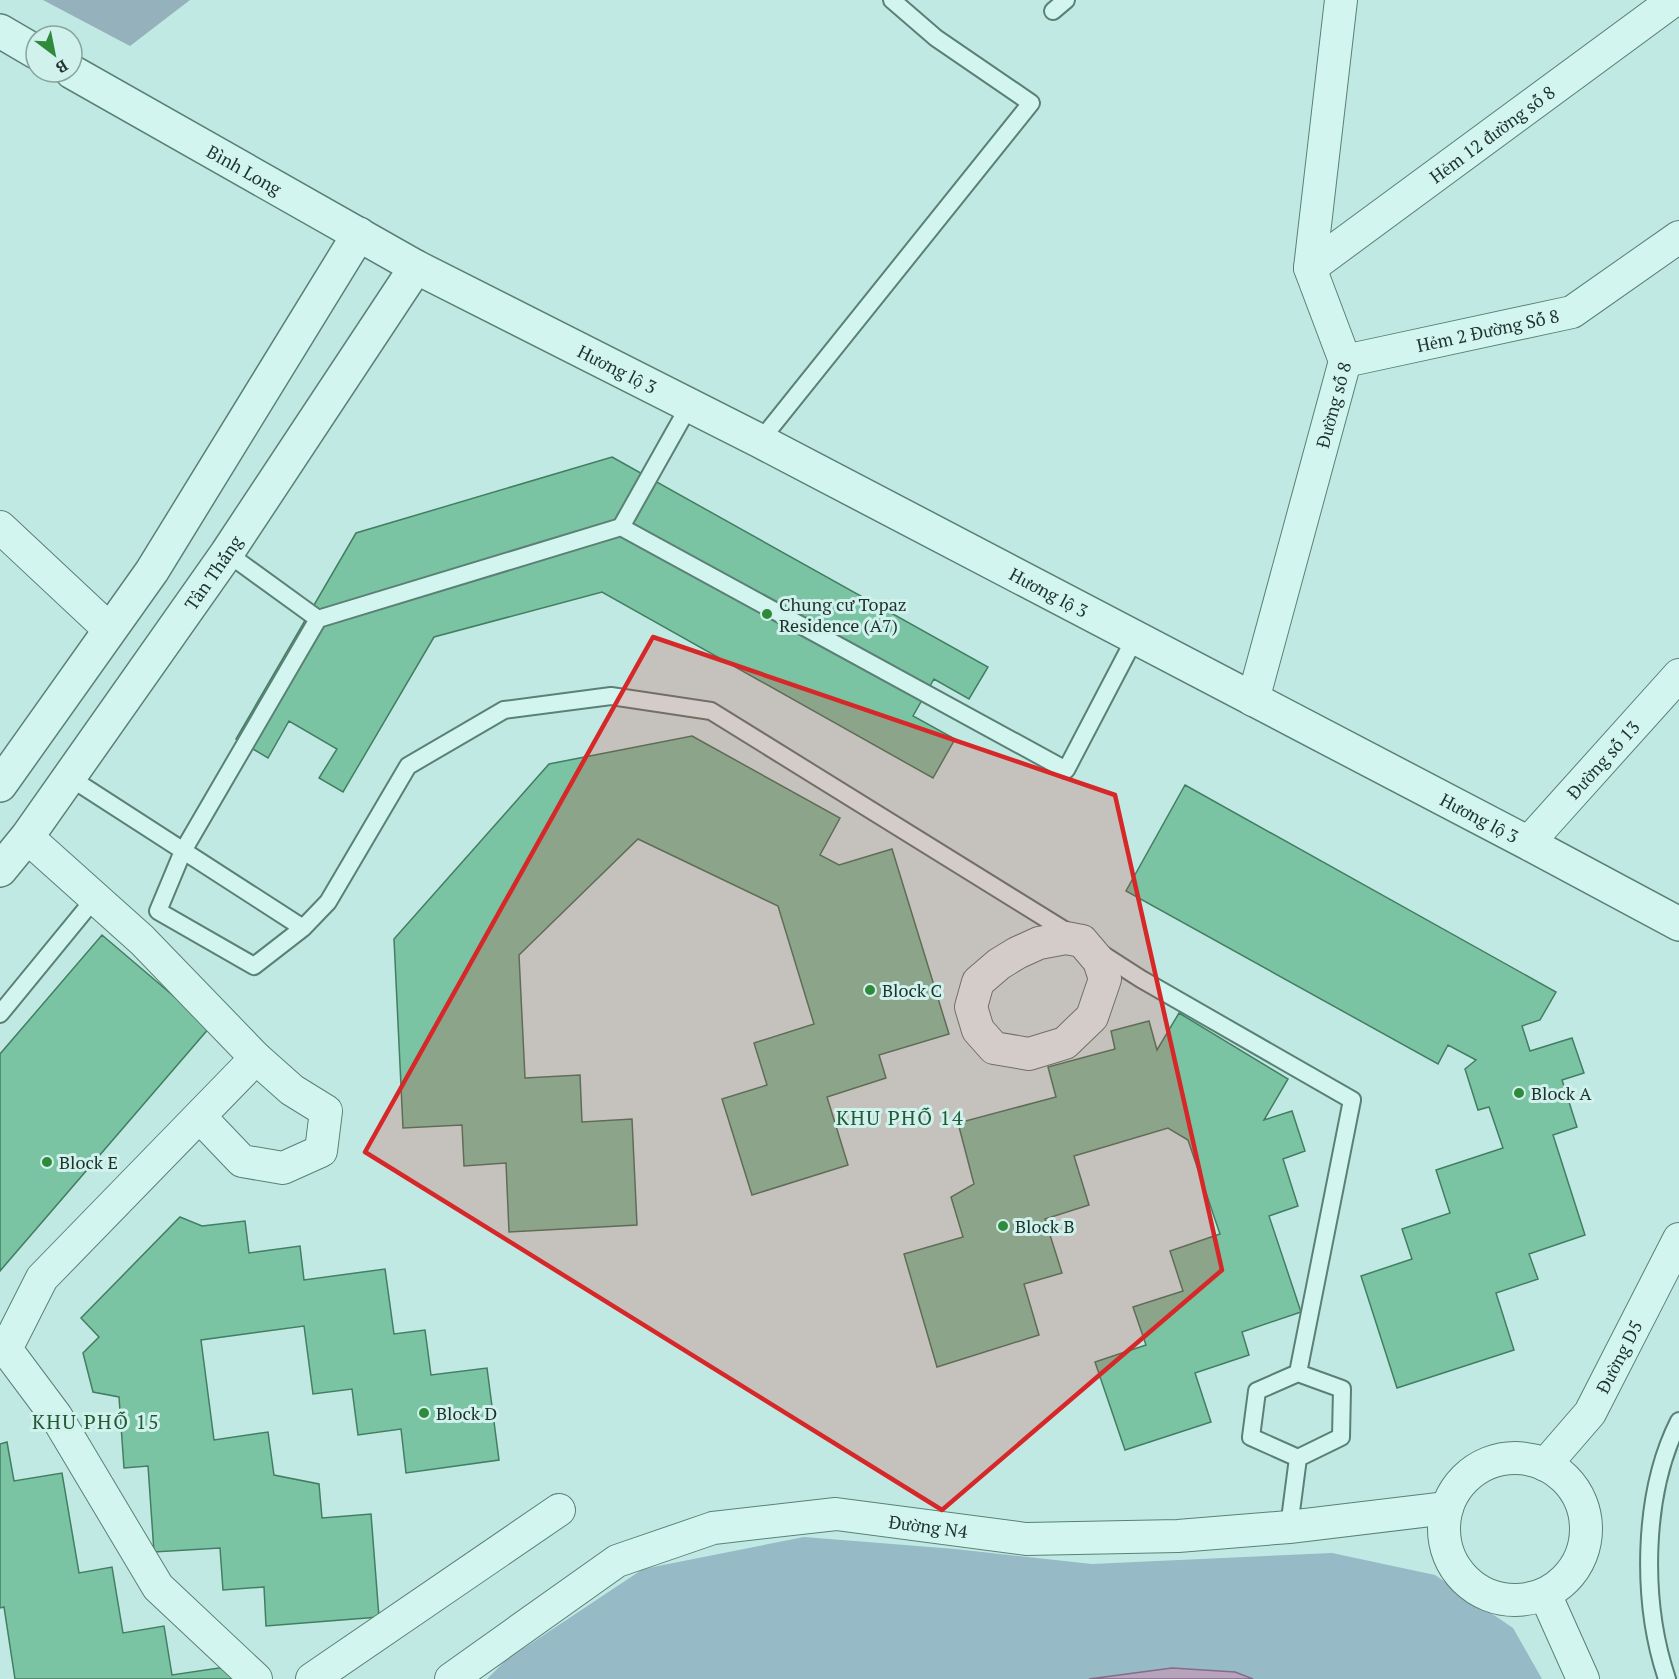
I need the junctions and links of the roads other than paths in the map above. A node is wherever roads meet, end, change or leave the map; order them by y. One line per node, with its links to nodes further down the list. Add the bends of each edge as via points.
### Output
1 (892, 0): 15 (lane, via 936,38 1030,103)
2 (1066, 0): 5 (lane)
3 (1341, 0): 12 (street, Đường số 8)
4 (1674, 0): 12 (street, Hẻm 12 đường số 8)
5 (1053, 11)
6 (0, 31): 7 (street)
7 (24, 44)
8 (84, 79): 9 (street, Bình Long)
9 (359, 234): 11 (street, Bình Long); 20 (street, via 152,571)
10 (1679, 237): 13 (street, Hẻm 2 Đường Số 8, via 1572,312)
11 (416, 267): 14 (street, Hương lộ 3); 18 (street, Tân Thắng)
12 (1310, 268): 13 (street, Đường số 8)
13 (1345, 361): 23 (street, Đường số 8)
14 (689, 406): 15 (street, Hương lộ 3); 17 (lane)
15 (760, 441): 21 (street, Hương lộ 3)
16 (0, 527): 20 (street)
17 (621, 527): 19 (lane); 21 (lane, via 1066,770)
18 (227, 553): 19 (lane); 24 (street, Tân Thắng)
19 (318, 619): 28 (lane)
20 (110, 630): 25 (street)
21 (1135, 638): 23 (street, Hương lộ 3)
22 (1679, 675): 27 (street, Đường số 13)
23 (1253, 700): 27 (street, Hương lộ 3)
24 (69, 777): 26 (street, Tân Thắng); 28 (lane)
25 (0, 785)
26 (27, 837): 29 (street, Tân Thắng); 30 (street)
27 (1528, 843): 31 (street, Hương lộ 3)
28 (183, 851): 32 (lane); 32 (lane, via 158,910 254,966)
29 (0, 870)
30 (95, 898): 33 (lane); 34 (street, via 142,940)
31 (1679, 924)
32 (303, 928): 37 (lane, via 328,902 408,766 504,710 612,696 711,711 1141,979 1352,1100)
33 (0, 1014)
34 (256, 1058): 35 (street); 35 (street, via 326,1111 321,1151 283,1168 242,1161)
35 (200, 1117): 45 (street, via 42,1278 6,1349 56,1416 158,1587)
36 (1679, 1239): 40 (street, Đường D5, via 1590,1413)
37 (1298, 1373): 39 (lane, via 1257,1391 1251,1437); 39 (lane, via 1342,1389 1341,1437)
38 (1679, 1421): 49 (lane, via 1651,1516 1648,1566 1654,1623)
39 (1298, 1458): 43 (lane)
40 (1545, 1465): 41 (street, via 1522,1458 1498,1461 1476,1470 1458,1487); 44 (street, via 1564,1477 1578,1496 1585,1517 1585,1540 1578,1562 1564,1580)
41 (1447, 1508): 43 (street, Đường N4); 44 (street, via 1443,1531 1448,1554 1460,1575 1478,1590 1499,1599 1523,1600)
42 (559, 1510): 46 (street)
43 (1289, 1527): 47 (street, Đường N4, via 1178,1536 1026,1539 836,1514 713,1528 617,1561)
44 (1545, 1594): 48 (street)
45 (256, 1679)
46 (312, 1679)
47 (451, 1679)
48 (1583, 1679)
49 (1667, 1679)

